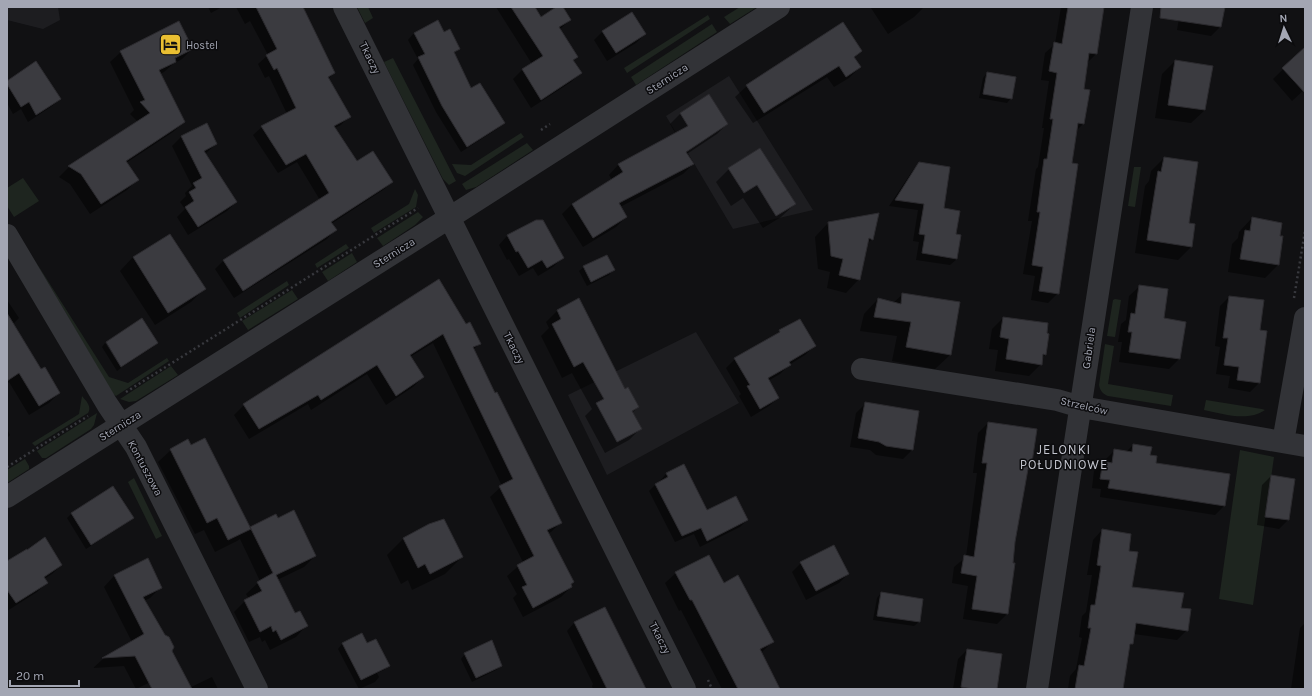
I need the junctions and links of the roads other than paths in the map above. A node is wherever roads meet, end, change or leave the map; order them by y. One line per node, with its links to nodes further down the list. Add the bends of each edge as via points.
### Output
1 (344, 7): 4 (street, Tkaczy)
2 (779, 7): 4 (street, Sternicza)
3 (1142, 7): 8 (street, Gabriela)
4 (450, 218): 9 (street, Sternicza); 14 (street, Tkaczy)
5 (7, 235): 9 (street, Kontuszowa)
6 (1305, 318): 10 (street)
7 (862, 370): 8 (street, Strzelców, via 1057,400)
8 (1081, 407): 10 (street, Strzelców); 15 (street, Gabriela)
9 (121, 426): 12 (street, Sternicza); 13 (street, Kontuszowa, via 136,447)
10 (1283, 442): 11 (street, Strzelców)
11 (1305, 446)
12 (7, 497)
13 (257, 689)
14 (685, 689)
15 (1037, 689)

